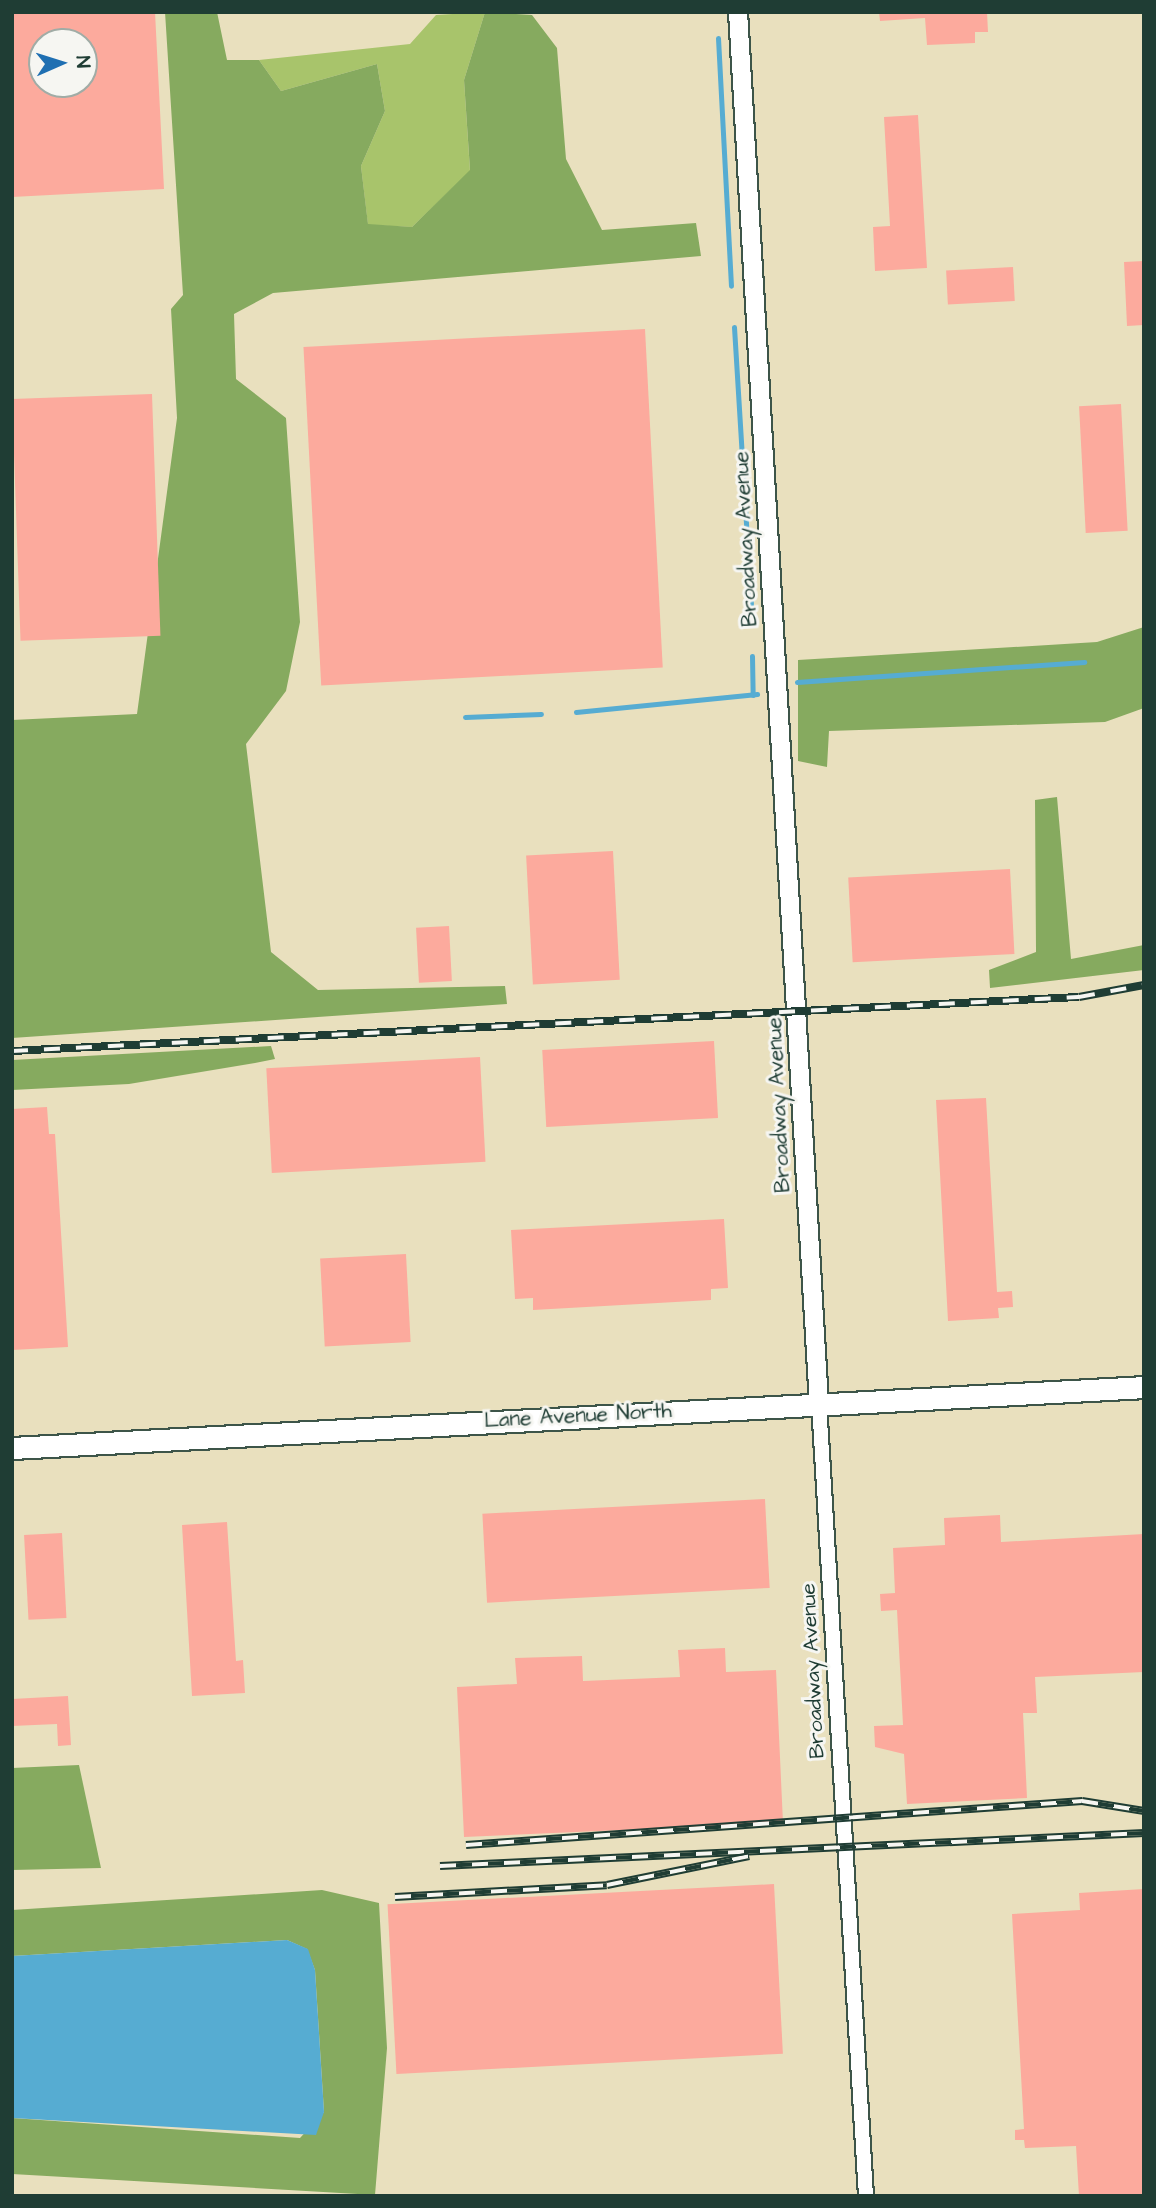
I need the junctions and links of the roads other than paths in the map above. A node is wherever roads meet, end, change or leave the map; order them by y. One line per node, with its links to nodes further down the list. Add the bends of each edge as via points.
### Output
1 (738, 12): 3 (street, Broadway Avenue)
2 (1144, 1387): 3 (main road, Lane Avenue North)
3 (819, 1403): 4 (main road, Lane Avenue North); 5 (street, Broadway Avenue)
4 (12, 1448)
5 (866, 2196)

